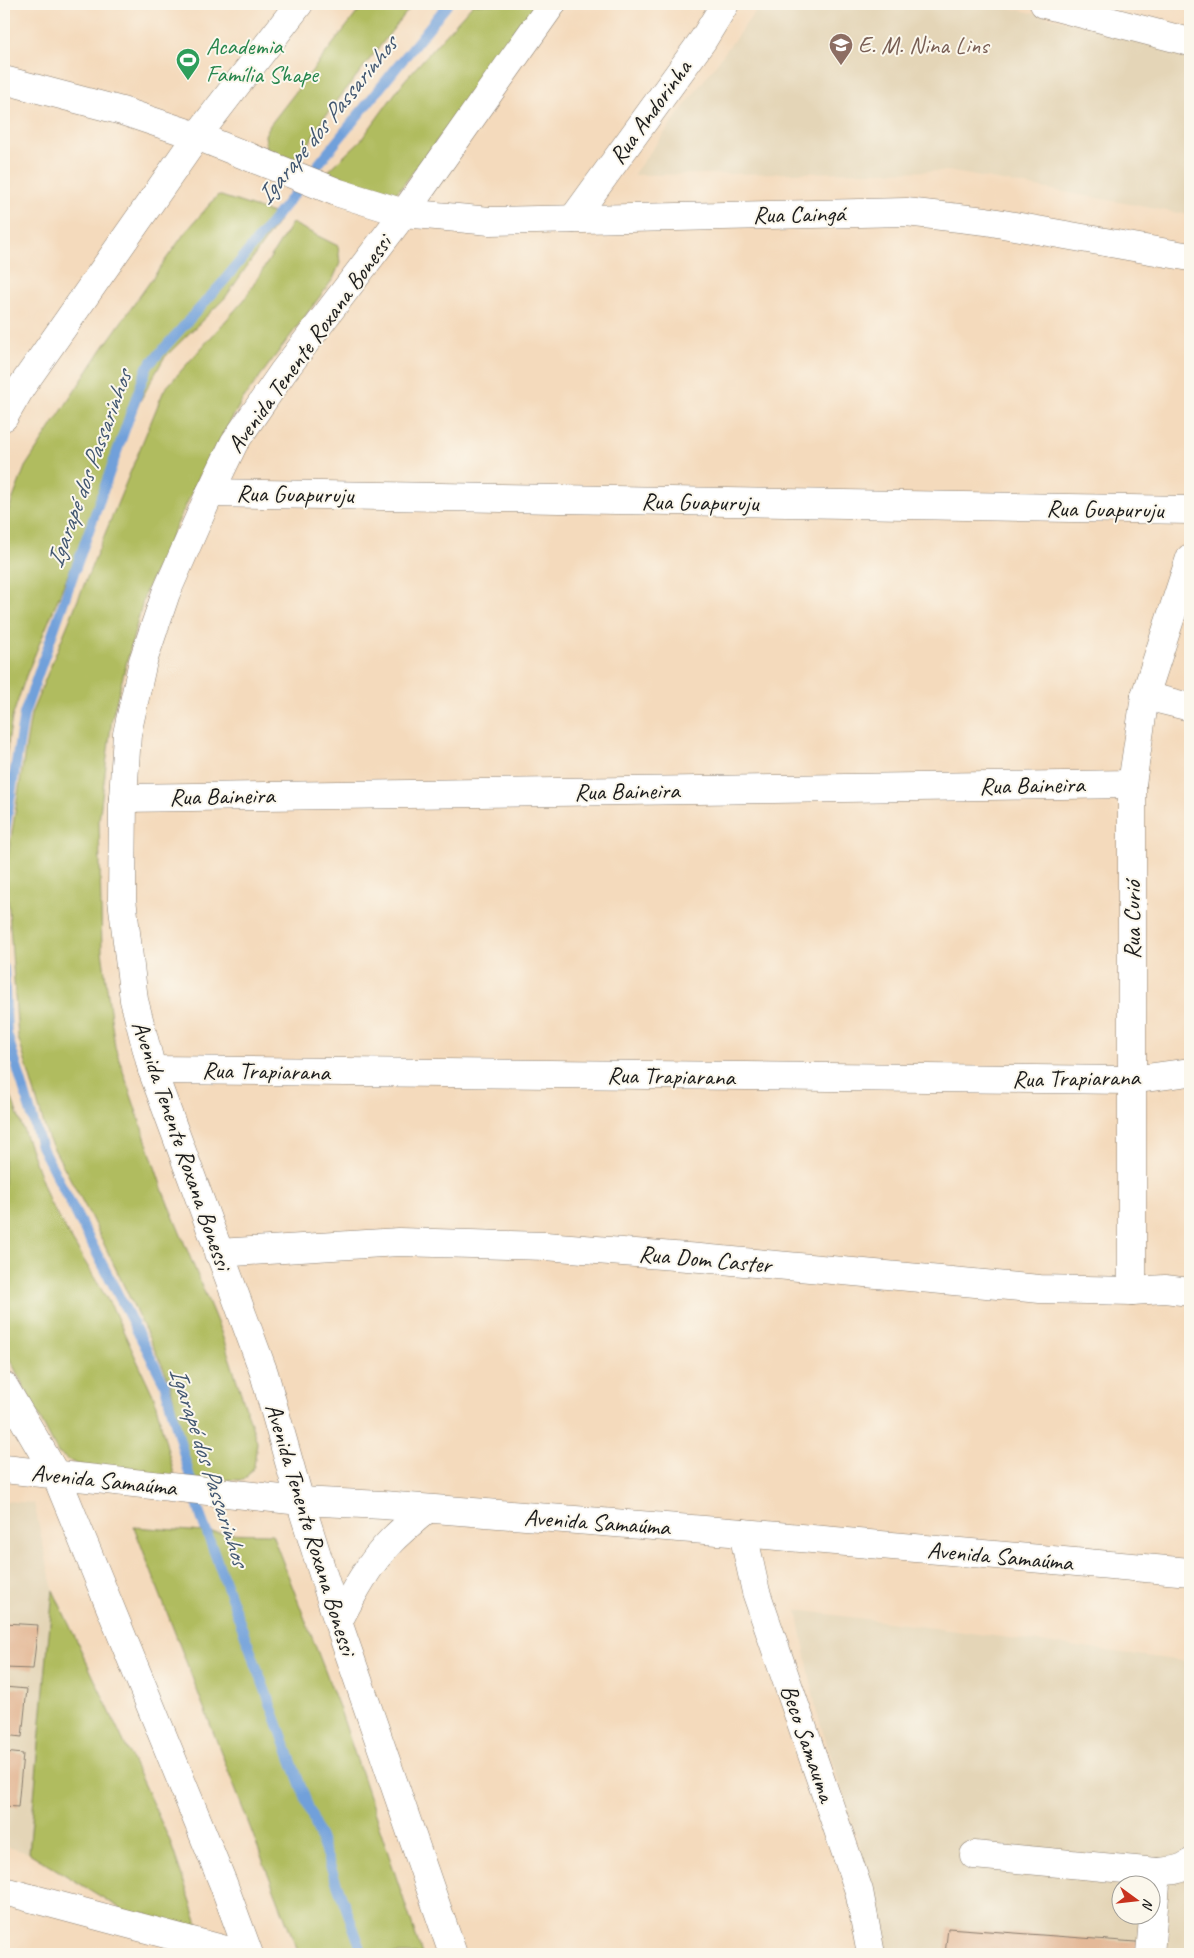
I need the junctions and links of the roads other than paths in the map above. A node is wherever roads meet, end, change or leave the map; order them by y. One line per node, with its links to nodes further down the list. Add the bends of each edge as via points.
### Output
1 (299, 4): 7 (street)
2 (552, 4): 8 (street, Avenida Tenente Roxana Bonessi)
3 (725, 4): 9 (street, Rua Andorinha, via 703,40)
4 (1044, 4): 5 (street)
5 (1190, 42)
6 (4, 80): 7 (street, Rua Caingá, via 122,111)
7 (197, 136): 8 (street, Rua Caingá, via 339,193); 11 (street, via 22,386)
8 (404, 213): 9 (street, Rua Caingá, via 490,220); 12 (street, Avenida Tenente Roxana Bonessi, via 283,372 234,443)
9 (573, 218): 10 (street, Rua Caingá, via 906,212 986,221)
10 (1190, 257)
11 (4, 417)
12 (210, 493): 13 (street, Rua Guapuruju); 18 (street, Avenida Tenente Roxana Bonessi, via 166,593 143,661 127,734)
13 (1190, 510)
14 (1190, 558): 15 (street, Rua Curió)
15 (1145, 696): 16 (street); 17 (street, Rua Curió)
16 (1190, 707)
17 (1132, 784): 18 (street, Rua Baineira); 21 (street, Rua Curió)
18 (123, 798): 19 (street, Avenida Tenente Roxana Bonessi, via 122,899 134,1000)
19 (152, 1070): 21 (street, Rua Trapiarana); 22 (street, Avenida Tenente Roxana Bonessi)
20 (1190, 1072): 21 (street, Rua Trapiarana)
21 (1131, 1080): 23 (street, Rua Curió)
22 (218, 1253): 23 (street, Rua Dom Caster, via 399,1242 545,1246 1040,1289); 28 (street, Avenida Tenente Roxana Bonessi, via 264,1373)
23 (1132, 1291): 24 (street, Rua Dom Caster, via 1165,1289)
24 (1190, 1292)
25 (4, 1386): 27 (street)
26 (4, 1469): 27 (street, Avenida Samaúma)
27 (56, 1475): 28 (street, Avenida Samaúma); 38 (street, via 224,1883)
28 (300, 1501): 29 (street, Avenida Samaúma); 32 (street, Avenida Tenente Roxana Bonessi)
29 (427, 1509): 30 (street, Avenida Samaúma); 32 (street, via 375,1560)
30 (743, 1533): 31 (street, Avenida Samaúma); 40 (street, Beco Samauma, via 756,1592 860,1892)
31 (1190, 1572)
32 (338, 1622): 39 (street, Avenida Tenente Roxana Bonessi)
33 (974, 1855): 35 (street)
34 (1190, 1863): 35 (street)
35 (1157, 1872): 41 (street)
36 (4, 1891): 37 (street)
37 (241, 1954)
38 (248, 1954)
39 (453, 1954)
40 (870, 1954)
41 (1150, 1954)

